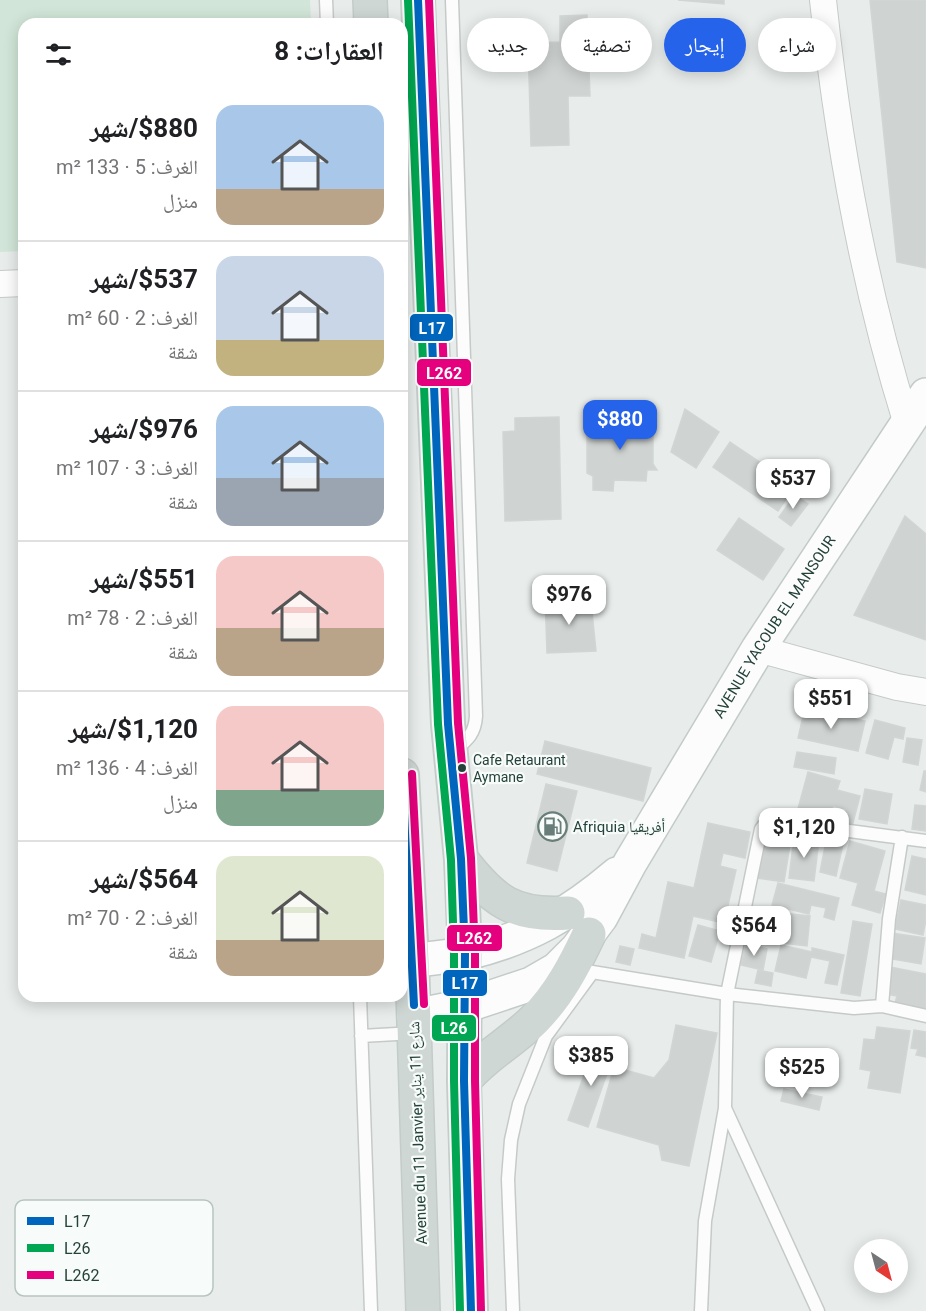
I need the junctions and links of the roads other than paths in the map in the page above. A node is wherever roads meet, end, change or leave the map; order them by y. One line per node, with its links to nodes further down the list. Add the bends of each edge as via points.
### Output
1 (326, 0): 6 (lane)
2 (370, 0): 7 (main road)
3 (418, 0): 14 (main road)
4 (452, 0): 14 (lane, via 476,726 473,734)
5 (823, 0): 11 (street, via 832,84 865,262)
6 (327, 18)
7 (371, 18)
8 (0, 284): 9 (street)
9 (18, 284)
10 (926, 394): 11 (main road, AVENUE YACOUB EL MANSOUR)
11 (907, 424): 12 (main road, AVENUE YACOUB EL MANSOUR)
12 (758, 650): 13 (street); 19 (main road, AVENUE YACOUB EL MANSOUR, via 630,863 588,899)
13 (926, 692)
14 (450, 753): 17 (main road)
15 (902, 837): 16 (lane); 23 (lane, via 773,818 767,821 761,830); 26 (lane, via 889,919)
16 (926, 841)
17 (461, 859): 19 (main road, via 488,890 511,906); 20 (main road)
18 (408, 887): 21 (main road, Avenue du 11 Janvier شارع 11 يناير)
19 (579, 923): 20 (main road, AVENUE YACOUB EL MANSOUR, via 529,933); 22 (main road); 25 (main road, AVENUE YACOUB EL MANSOUR, via 568,959 552,973)
20 (465, 954): 21 (main road, AVENUE YACOUB EL MANSOUR); 25 (main road)
21 (412, 961): 28 (main road, Avenue du 11 Janvier شارع 11 يناير)
22 (582, 970): 23 (lane); 30 (main road); 35 (lane, via 546,1036 519,1104 511,1140 508,1179)
23 (727, 994): 26 (lane, via 854,1008); 31 (lane)
24 (360, 1002): 29 (lane)
25 (465, 1006): 28 (main road, AVENUE YACOUB EL MANSOUR); 30 (main road)
26 (882, 1006): 27 (lane)
27 (926, 1016)
28 (414, 1024): 29 (lane); 33 (main road, Avenue du 11 Janvier شارع 11 يناير)
29 (361, 1036): 32 (lane)
30 (464, 1081): 34 (main road)
31 (725, 1108): 36 (lane, via 705,1221); 37 (lane)
32 (371, 1311)
33 (423, 1311)
34 (471, 1311)
35 (513, 1311)
36 (701, 1311)
37 (818, 1311)

